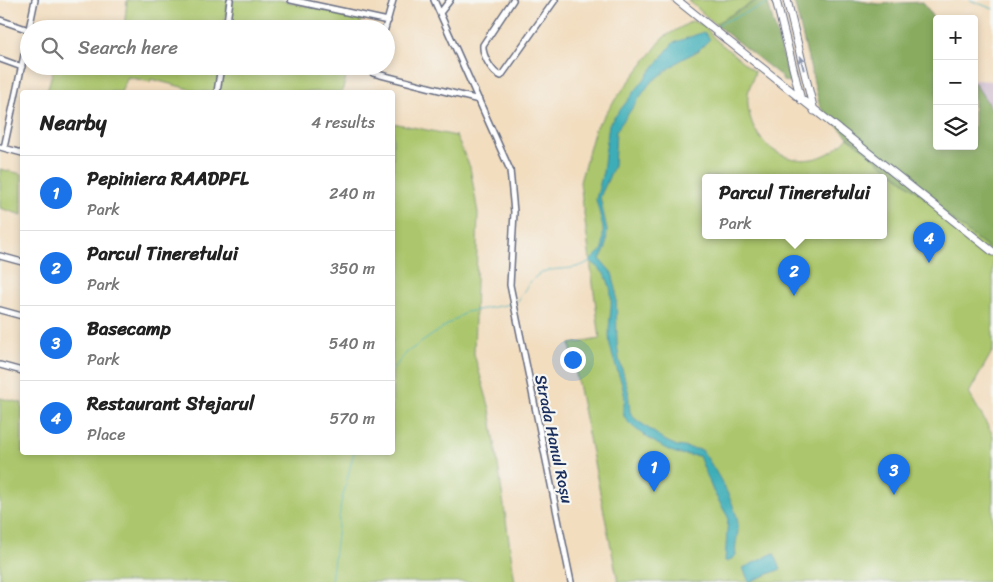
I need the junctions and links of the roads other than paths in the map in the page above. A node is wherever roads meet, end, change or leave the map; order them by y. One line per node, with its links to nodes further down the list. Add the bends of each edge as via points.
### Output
1 (36, 0): 14 (street)
2 (230, 0): 15 (street)
3 (291, 0): 16 (street)
4 (393, 0): 17 (street)
5 (434, 0): 12 (street, Strada Hanul Roșu)
6 (450, 0): 12 (street)
7 (513, 0): 8 (street, via 483,45 486,58 496,74 502,76)
8 (555, 0)
9 (677, 0): 26 (main road)
10 (776, 0): 26 (main road)
11 (787, 0): 27 (main road, one-way to 11)
12 (440, 12): 25 (street, Strada Hanul Roșu)
13 (0, 20): 18 (street)
14 (31, 20)
15 (227, 20)
16 (383, 20)
17 (388, 20)
18 (20, 27)
19 (0, 59): 20 (street)
20 (20, 66)
21 (20, 75): 28 (street)
22 (219, 75): 24 (street)
23 (381, 75): 25 (street)
24 (217, 90)
25 (479, 100): 37 (street, Strada Hanul Roșu, via 510,170 514,212 510,284)
26 (801, 100): 27 (main road)
27 (814, 111): 30 (main road)
28 (2, 148): 29 (street)
29 (20, 152)
30 (993, 252)
31 (0, 256): 32 (street)
32 (20, 261)
33 (0, 310): 34 (street)
34 (20, 315)
35 (0, 365): 36 (street)
36 (20, 370)
37 (571, 582)

